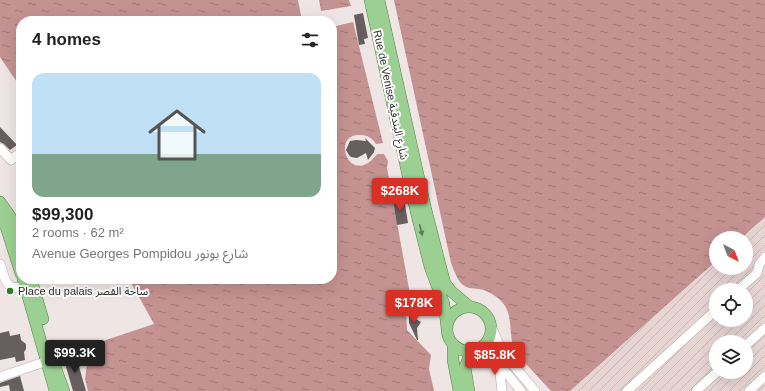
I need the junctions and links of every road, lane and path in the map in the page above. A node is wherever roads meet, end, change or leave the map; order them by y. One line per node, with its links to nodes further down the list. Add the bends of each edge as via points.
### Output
1 (370, 0): 18 (main road, Rue de Venise شارع البندقية, one-way to 18, via 413,199 430,267 444,304)
2 (379, 0): 14 (main road, Rue de Venise شارع البندقية, via 445,283)
3 (0, 148): 4 (street, via 11,160)
4 (16, 156)
5 (0, 202): 6 (main road)
6 (4, 217): 7 (main road); 8 (main road)
7 (16, 237)
8 (16, 257)
9 (765, 257): 11 (street, via 757,273)
10 (0, 264): 12 (street, via 9,286 13,288)
11 (746, 283)
12 (23, 284)
13 (29, 284): 22 (main road)
14 (470, 307): 16 (main road, via 482,311 490,320); 18 (main road, via 457,311 448,322)
15 (709, 316): 34 (street)
16 (491, 326): 21 (main road, via 487,342); 33 (street, via 503,353)
17 (765, 328): 19 (street)
18 (447, 329): 20 (main road)
19 (753, 339)
20 (453, 344): 21 (main road); 29 (main road, via 453,360)
21 (471, 351): 23 (street, via 484,354); 30 (main road, via 465,367)
22 (50, 361): 25 (street); 27 (main road); 28 (main road)
23 (499, 365): 31 (street); 32 (street)
24 (765, 376): 36 (street)
25 (0, 377)
26 (709, 379): 35 (street)
27 (55, 391)
28 (64, 391)
29 (459, 391)
30 (469, 391)
31 (502, 391)
32 (521, 391)
33 (535, 391)
34 (627, 391)
35 (696, 391)
36 (748, 391)

